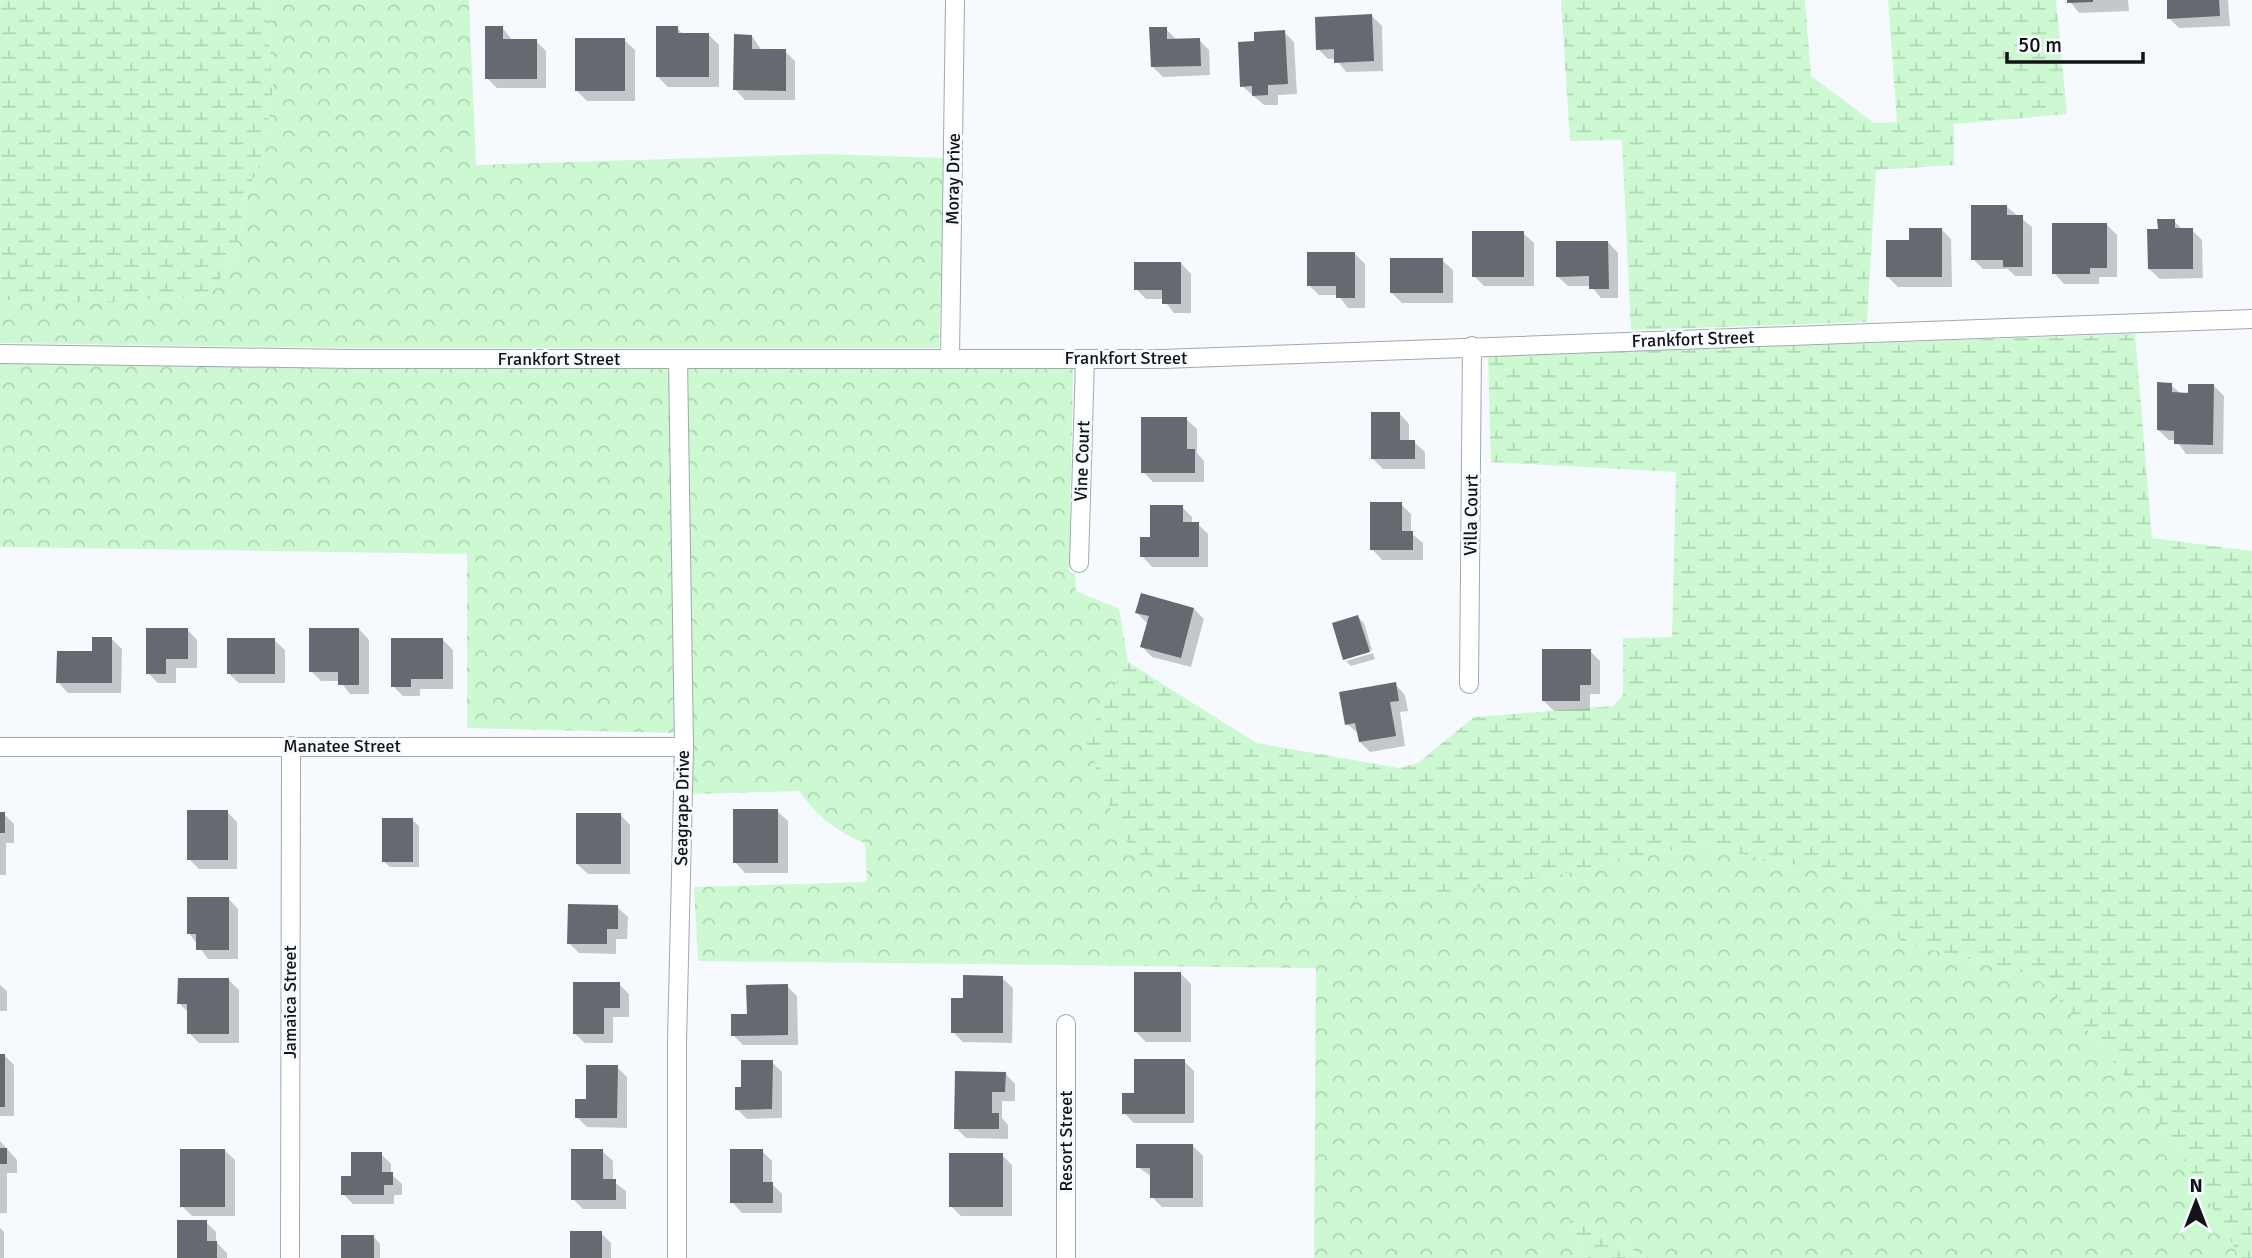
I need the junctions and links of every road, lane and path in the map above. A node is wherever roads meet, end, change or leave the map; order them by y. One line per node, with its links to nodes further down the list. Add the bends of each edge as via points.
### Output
1 (955, 0): 5 (street, Moray Drive)
2 (2252, 319): 3 (street, Frankfort Street)
3 (1472, 346): 7 (street, Frankfort Street); 9 (street, Villa Court)
4 (0, 354): 6 (street, Frankfort Street)
5 (950, 358): 6 (street, Frankfort Street); 7 (street, Frankfort Street)
6 (678, 359): 12 (street, Seagrape Drive)
7 (1085, 359): 8 (street, Vine Court)
8 (1079, 563)
9 (1469, 684)
10 (291, 746): 11 (street, Manatee Street); 12 (street, Manatee Street); 14 (street, Jamaica Street)
11 (0, 747)
12 (684, 747): 15 (street, Seagrape Drive)
13 (1066, 1024): 16 (street, Resort Street)
14 (290, 1258)
15 (677, 1258)
16 (1066, 1258)

